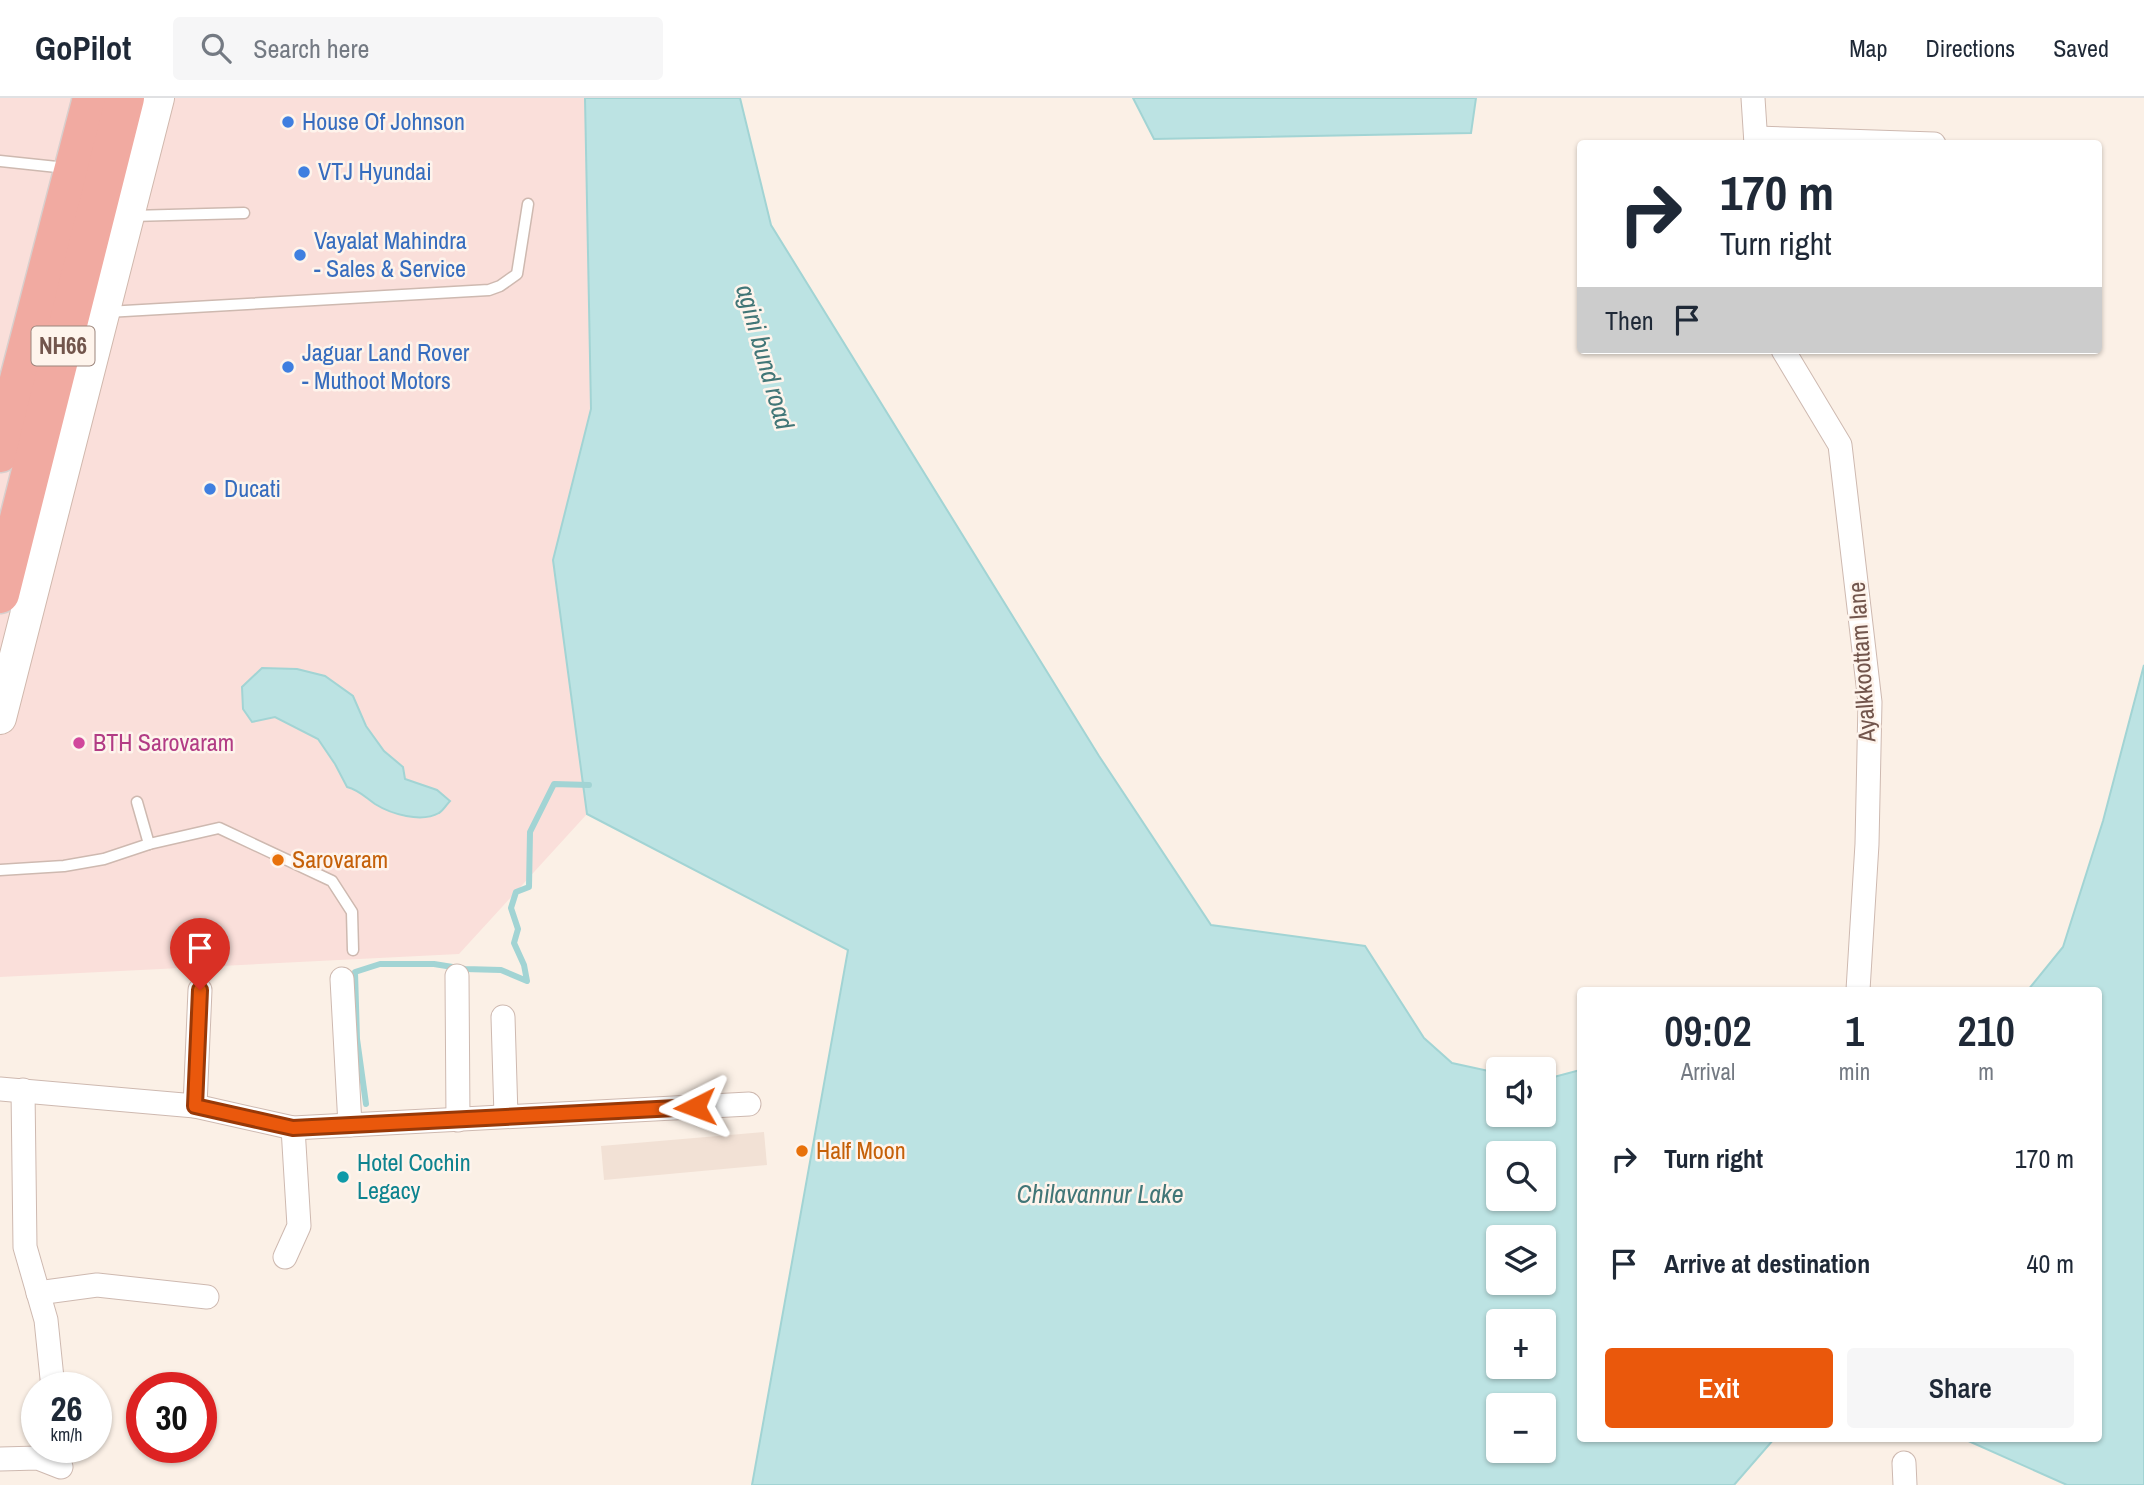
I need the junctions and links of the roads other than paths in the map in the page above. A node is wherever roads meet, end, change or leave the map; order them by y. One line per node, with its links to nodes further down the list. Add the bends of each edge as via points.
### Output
1 (74, 98): 8 (street)
2 (92, 98): 15 (highway, NH66)
3 (125, 98): 16 (highway, NH66)
4 (158, 98): 11 (street)
5 (1753, 98): 6 (street)
6 (1756, 140)
7 (0, 161): 8 (lane)
8 (57, 167): 14 (street)
9 (528, 204): 12 (lane, via 517,274 489,290)
10 (244, 213): 11 (lane)
11 (128, 216): 12 (street)
12 (104, 312): 18 (street)
13 (1785, 354): 25 (street, Ayalkkoottam lane, via 1840,445 1870,702)
14 (0, 386)
15 (0, 453)
16 (11, 506): 17 (highway, NH66)
17 (0, 594)
18 (0, 718)
19 (136, 802): 20 (lane)
20 (149, 844): 21 (lane, via 64,866); 22 (lane, via 219,828 332,881 352,912)
21 (0, 870)
22 (353, 950)
23 (457, 976): 32 (street)
24 (342, 979): 33 (street)
25 (1858, 987)
26 (200, 990): 30 (street)
27 (503, 1017): 31 (street)
28 (11, 1089): 30 (street); 36 (street, via 25,1247)
29 (749, 1104): 31 (street)
30 (195, 1106): 34 (street)
31 (506, 1116): 32 (street)
32 (458, 1120): 33 (street)
33 (350, 1125): 34 (street)
34 (293, 1128): 35 (street, via 299,1226)
35 (285, 1257)
36 (38, 1293): 37 (street, via 97,1285); 38 (street)
37 (207, 1297)
38 (51, 1372)
39 (0, 1459): 40 (street, via 38,1458)
40 (61, 1466)

